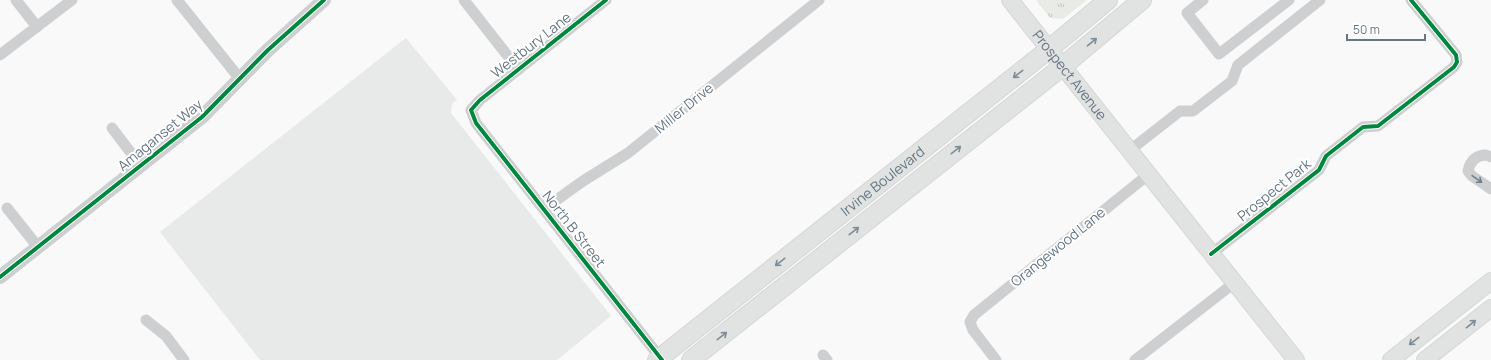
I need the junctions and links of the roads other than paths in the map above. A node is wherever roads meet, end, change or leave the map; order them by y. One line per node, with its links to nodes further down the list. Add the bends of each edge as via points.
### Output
1 (16, 0): 15 (street)
2 (72, 0): 15 (street)
3 (177, 0): 20 (street)
4 (324, 0): 20 (street, Amaganset Way)
5 (464, 0): 19 (street)
6 (606, 0): 19 (street, Westbury Lane)
7 (819, 0): 29 (street, Miller Drive, via 628,153)
8 (1010, 0): 16 (main road, Prospect Avenue)
9 (1108, 0): 16 (main road, Irvine Boulevard)
10 (1142, 0): 18 (main road, Irvine Boulevard, one-way to 10)
11 (1204, 0): 12 (street, via 1187,13 1220,54)
12 (1289, 0)
13 (1320, 0): 23 (street, via 1238,65 1232,80 1193,111 1180,111)
14 (1411, 0): 32 (street, Prospect Park, via 1456,55 1457,62 1454,67 1378,126 1363,127 1326,156 1319,170)
15 (37, 27): 17 (street)
16 (1048, 50): 18 (main road, Prospect Avenue); 30 (main road, Irvine Boulevard, one-way to 30)
17 (0, 55)
18 (1062, 67): 23 (main road, Prospect Avenue); 33 (main road, Irvine Boulevard, one-way to 18)
19 (518, 69): 21 (street, Westbury Lane, via 480,100)
20 (240, 78): 25 (street, Amaganset Way, via 202,117)
21 (472, 110): 29 (street, North B Street, via 476,123)
22 (112, 128): 25 (street, Amaganset Way)
23 (1129, 151): 26 (main road, Prospect Avenue)
24 (1491, 157): 27 (street, one-way to 27, via 1486,155 1476,158 1471,162 1468,171)
25 (141, 166): 31 (street, Amaganset Way)
26 (1148, 174): 32 (main road, Prospect Avenue); 42 (street, Orangewood Lane, via 974,315 970,322 973,330)
27 (1491, 189)
28 (7, 208): 31 (street)
29 (544, 209): 39 (street, North B Street)
30 (811, 238): 33 (main road); 39 (main road, Irvine Boulevard, one-way to 39)
31 (38, 247): 34 (street, Amaganset Way)
32 (1211, 254): 36 (main road, Prospect Avenue)
33 (824, 255): 41 (main road, Irvine Boulevard, one-way to 33)
34 (0, 277)
35 (1491, 281): 45 (main road, one-way to 45)
36 (1234, 282): 43 (street); 44 (main road, Prospect Avenue)
37 (1491, 308): 46 (main road, one-way to 37)
38 (146, 320): 40 (street, via 166,336)
39 (660, 359)
40 (184, 360)
41 (692, 360)
42 (996, 360)
43 (1135, 360)
44 (1296, 360)
45 (1391, 360)
46 (1425, 360)

